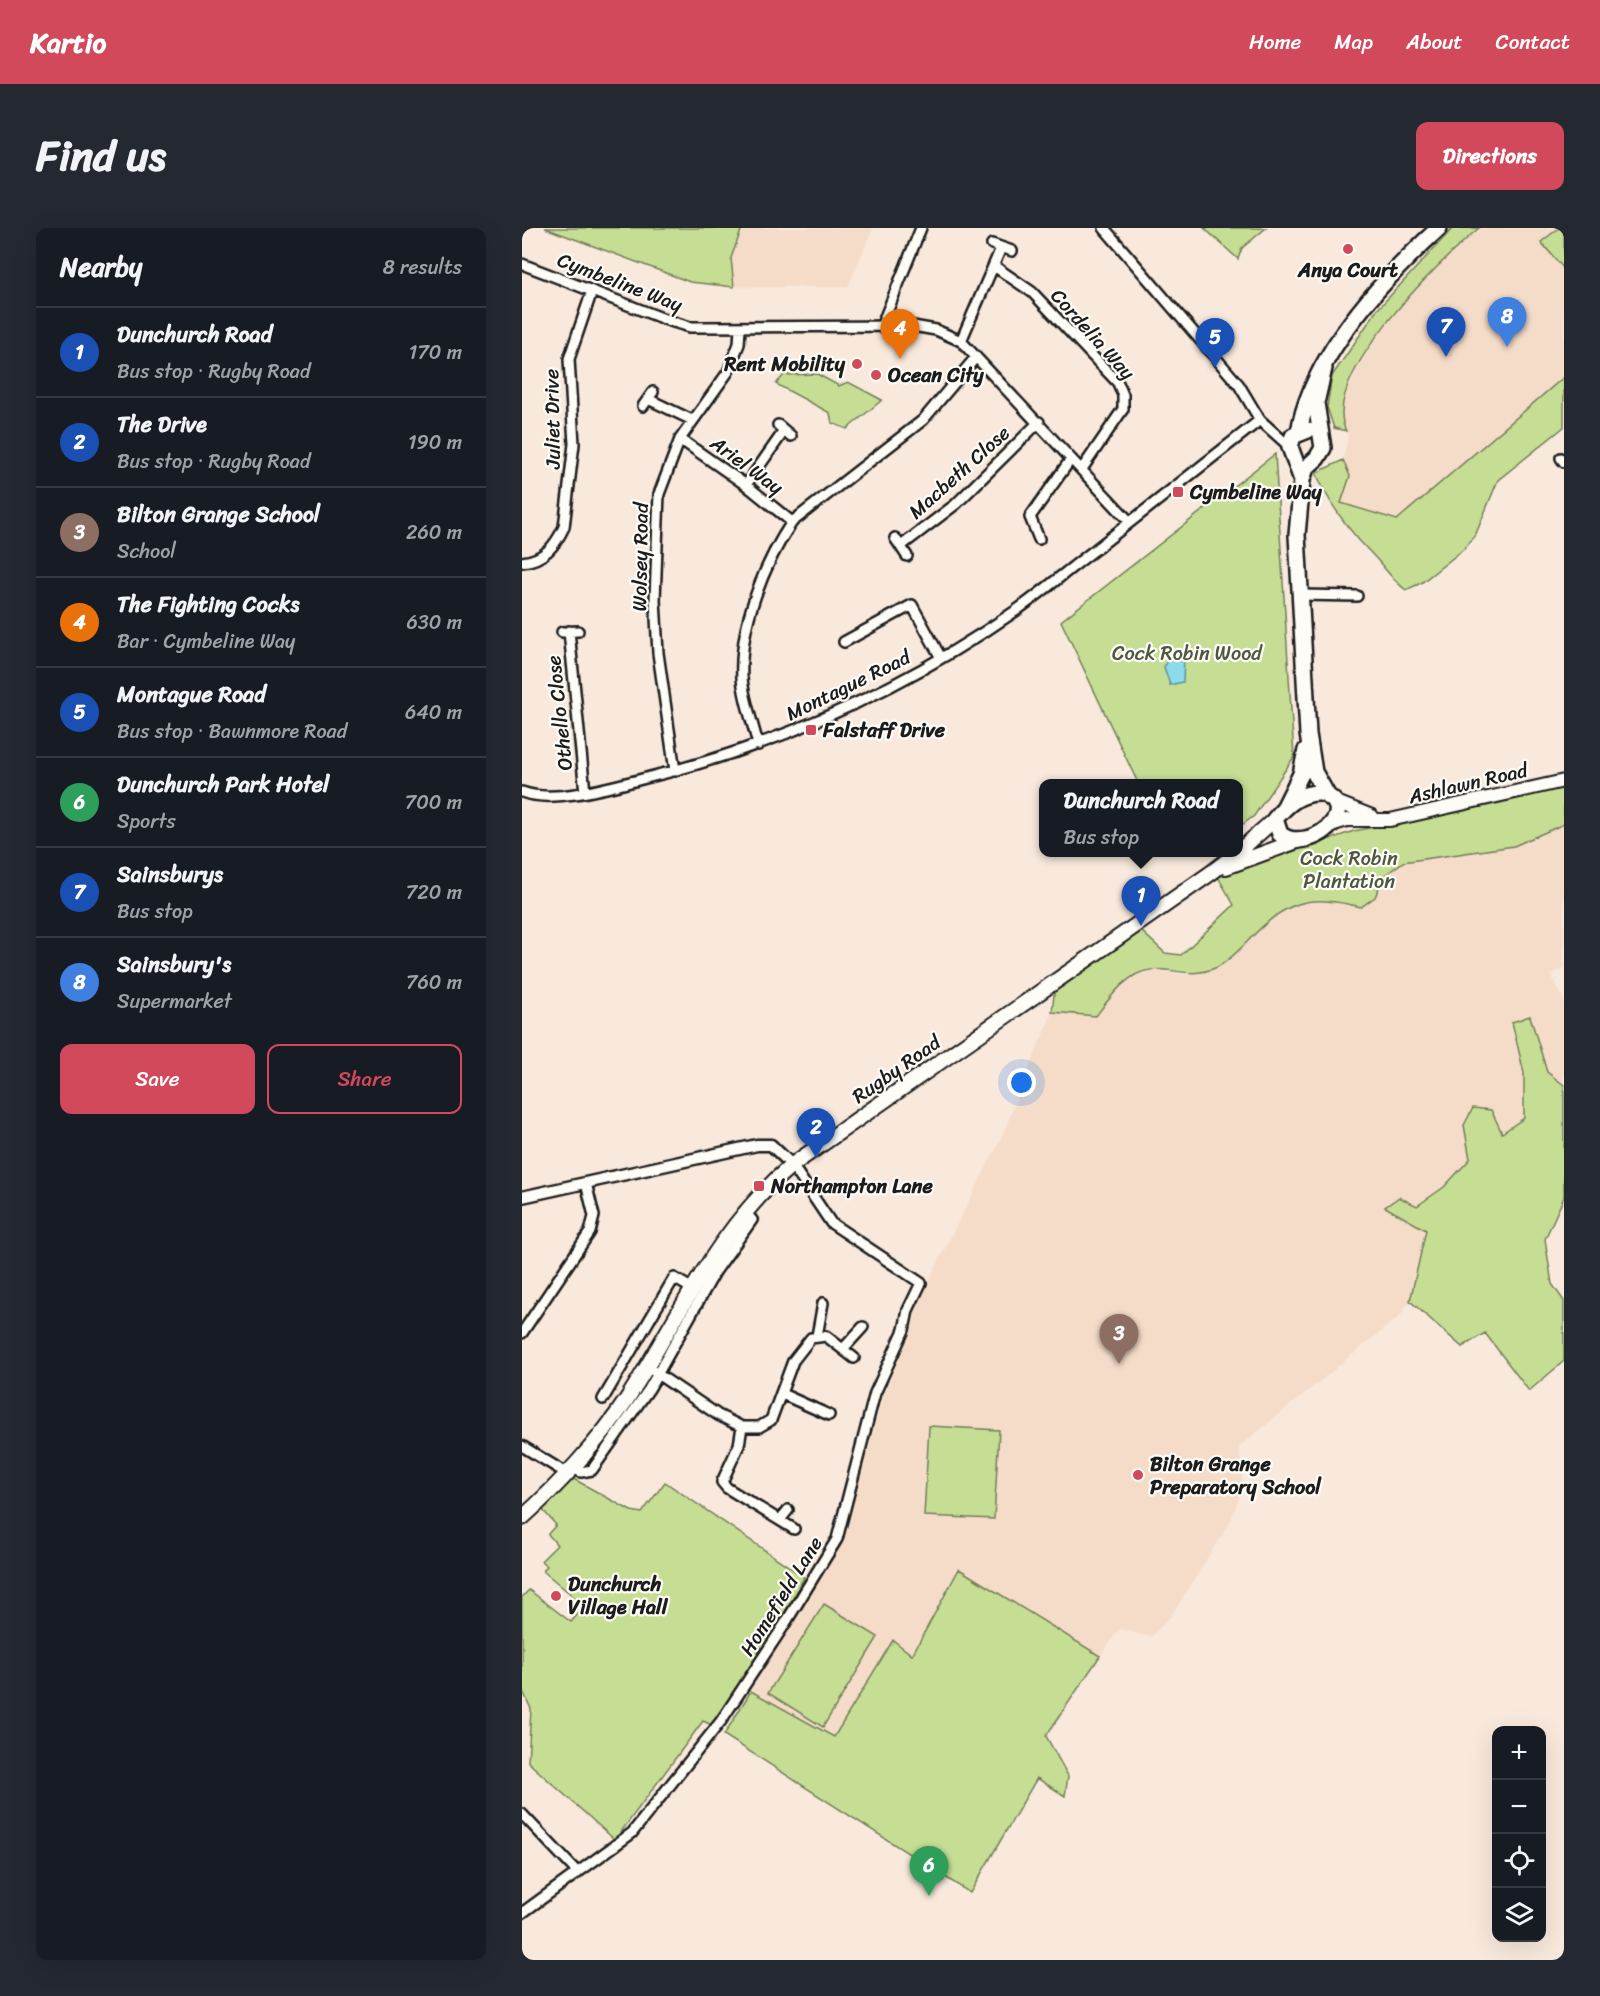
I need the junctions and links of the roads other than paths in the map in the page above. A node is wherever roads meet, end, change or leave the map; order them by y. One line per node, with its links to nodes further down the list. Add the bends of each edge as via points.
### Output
1 (921, 228): 8 (street)
2 (1104, 228): 15 (street, via 1239,386)
3 (1440, 228): 12 (highway, via 1368,300)
4 (1012, 251): 6 (street, via 996,246)
5 (522, 264): 7 (street, Cymbeline Way)
6 (994, 266): 10 (street); 22 (street, Cordelia Way, via 1032,292 1121,389 1123,409)
7 (592, 291): 9 (street, Cymbeline Way, via 690,327); 28 (street, Juliet Drive, via 569,359 574,444 564,527 542,556)
8 (881, 327): 9 (street, Cymbeline Way); 10 (street, Cymbeline Way, via 936,330)
9 (740, 328): 14 (street, Wolsey Road, via 739,344 728,372)
10 (961, 341): 11 (street, Cymbeline Way)
11 (976, 357): 16 (street, Cymbeline Way); 24 (street, via 923,420)
12 (1324, 368): 18 (highway, via 1316,403); 20 (highway, via 1303,410)
13 (648, 399): 14 (street)
14 (692, 420): 19 (street, Wolsey Road)
15 (1260, 420): 20 (street); 25 (street, Montague Road)
16 (1039, 422): 21 (street, Cymbeline Way); 27 (street, Macbeth Close, via 956,504 898,542)
17 (784, 430): 23 (street)
18 (1319, 436): 20 (highway, via 1310,430); 20 (highway, via 1323,448 1317,458)
19 (680, 439): 23 (street, Ariel Way); 36 (street, Wolsey Road, via 659,494 655,600 658,653)
20 (1295, 445): 29 (highway, via 1302,480 1297,535)
21 (1071, 459): 22 (street, Cymbeline Way); 26 (street, via 1030,517)
22 (1082, 469): 25 (street, Cymbeline Way)
23 (746, 484): 24 (street, Ariel Way)
24 (792, 522): 35 (street, via 763,573 744,645 742,679)
25 (1130, 522): 33 (street, Montague Road, via 1017,609)
26 (1039, 539)
27 (907, 556)
28 (522, 562)
29 (1300, 595): 30 (street); 34 (highway)
30 (1357, 596)
31 (570, 631): 39 (street, Othello Close)
32 (844, 642): 33 (street, via 912,605)
33 (941, 658): 35 (street, Montague Road, via 856,704)
34 (1308, 734): 40 (highway, via 1314,772); 41 (highway, via 1304,765)
35 (758, 745): 36 (street, Montague Road)
36 (675, 771): 39 (street, Montague Road)
37 (1564, 781): 42 (main road, Ashlawn Road, via 1405,818)
38 (522, 792): 39 (street, Montague Road, via 544,796)
39 (585, 792)
40 (1330, 798): 41 (highway, via 1309,794); 42 (main road, Ashlawn Road); 43 (highway, via 1337,811)
41 (1279, 814): 44 (highway, via 1280,834); 45 (main road)
42 (1380, 819): 43 (main road, Ashlawn Road)
43 (1334, 824): 44 (highway)
44 (1300, 840): 47 (main road)
45 (1243, 849)
46 (1234, 857): 47 (main road)
47 (1211, 873): 48 (main road, Rugby Road)
48 (792, 1165): 49 (street, via 771,1145 757,1145); 51 (main road, Rugby Road); 71 (street, Homefield Lane, via 831,1223 921,1283 875,1393 835,1544 754,1673 692,1761 632,1833)
49 (586, 1183): 50 (street); 55 (street, via 594,1216 590,1232)
50 (522, 1197)
51 (744, 1211): 52 (main road, Rugby Road); 59 (street, via 752,1220)
52 (691, 1288): 59 (main road, Rugby Road); 61 (street, via 676,1275)
53 (823, 1303): 56 (street)
54 (863, 1327): 57 (street)
55 (523, 1330)
56 (817, 1336): 57 (street, via 826,1336); 60 (street, via 804,1344 793,1361)
57 (843, 1349): 58 (street)
58 (854, 1358)
59 (652, 1370): 63 (street); 65 (main road, Rugby Road)
60 (782, 1394): 62 (street); 63 (street, via 771,1420 759,1427)
61 (603, 1399)
62 (829, 1415)
63 (742, 1427): 68 (street, via 722,1482)
64 (522, 1446): 65 (street)
65 (569, 1471): 67 (main road, Rugby Road)
66 (788, 1510): 68 (street)
67 (522, 1518)
68 (780, 1520): 69 (street)
69 (794, 1529)
70 (522, 1814): 71 (street)
71 (578, 1873): 72 (street, Homefield Lane)
72 (522, 1913)

